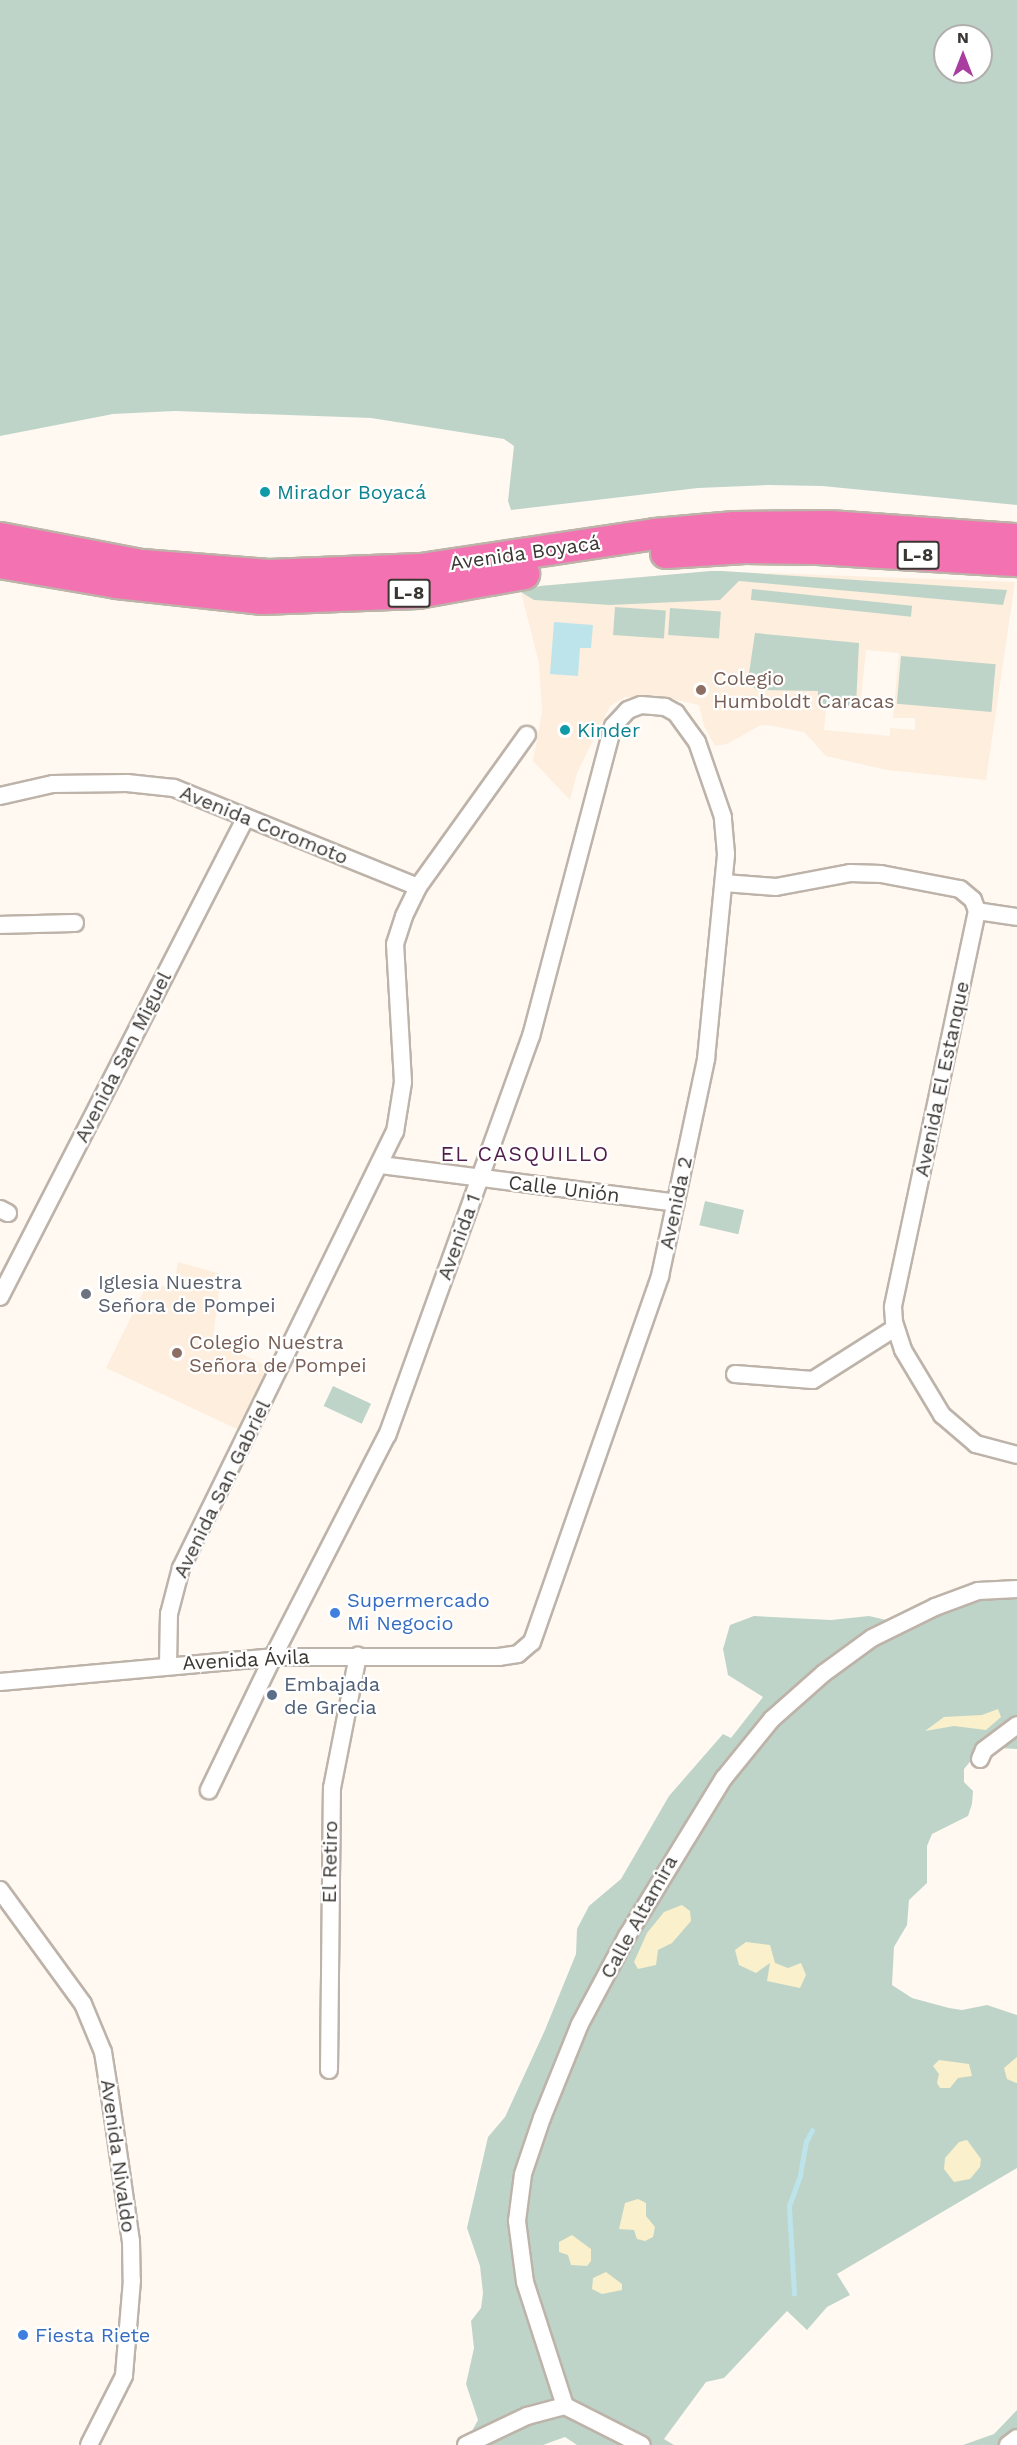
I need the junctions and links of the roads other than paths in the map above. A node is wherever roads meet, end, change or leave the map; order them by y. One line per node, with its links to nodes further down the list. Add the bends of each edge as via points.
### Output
1 (0, 538): 2 (highway, Avenida Boyacá / L-8, via 142,566 269,575 421,568 655,534 735,527 829,526)
2 (1017, 539)
3 (1017, 561): 4 (highway, Avenida Boyacá / L-8, via 745,548 650,555 418,593 261,599 117,583)
4 (0, 563)
5 (527, 735): 10 (street, Avenida San Gabriel)
6 (698, 742): 9 (street, Avenida 2, via 723,817); 16 (street, Avenida 1, via 676,712 653,705 628,710 613,726 531,1035)
7 (0, 796): 8 (street, Avenida Coromoto, via 52,784 128,783 174,788)
8 (246, 817): 10 (street, Avenida Coromoto); 18 (street, Avenida San Miguel)
9 (724, 883): 11 (street, via 776,886 850,873 881,874 960,889 973,900); 17 (street, Avenida 2, via 706,1059)
10 (418, 886): 15 (street, Avenida San Gabriel, via 395,944 403,1082 395,1131)
11 (977, 911): 12 (street); 19 (street, Avenida El Estanque, via 893,1307)
12 (1017, 917)
13 (75, 923): 14 (street)
14 (0, 925)
15 (381, 1165): 16 (street, Calle Unión); 26 (street, Avenida San Gabriel, via 181,1568 169,1614)
16 (481, 1179): 17 (street, Calle Unión); 25 (street, Avenida 1, via 387,1435)
17 (676, 1203): 23 (street, Avenida 2, via 660,1276 539,1630)
18 (0, 1297)
19 (895, 1328): 20 (street, via 813,1380); 21 (street, Avenida El Estanque, via 903,1350 942,1416 976,1444)
20 (735, 1374)
21 (1017, 1455)
22 (1017, 1589): 33 (street, Calle Altamira, via 978,1591 872,1638 772,1719 724,1778 627,1936 580,2024 523,2174 517,2221 525,2282)
23 (528, 1648): 24 (street, Avenida Ávila, via 499,1657)
24 (358, 1656): 25 (street, Avenida Ávila); 32 (street, El Retiro, via 332,1788)
25 (273, 1657): 26 (street, Avenida Ávila); 30 (street, Avenida 1)
26 (168, 1665): 27 (street, Avenida Ávila)
27 (0, 1682)
28 (1017, 1725): 29 (street, via 984,1750)
29 (980, 1759)
30 (209, 1790)
31 (0, 1890): 35 (street, Avenida Nivaldo, via 83,2004 103,2052 109,2089 131,2241 132,2280 124,2376)
32 (329, 2070)
33 (566, 2406): 36 (street, via 527,2416); 37 (street)
34 (1017, 2438): 38 (street)
35 (89, 2445)
36 (466, 2445)
37 (642, 2445)
38 (1008, 2445)

